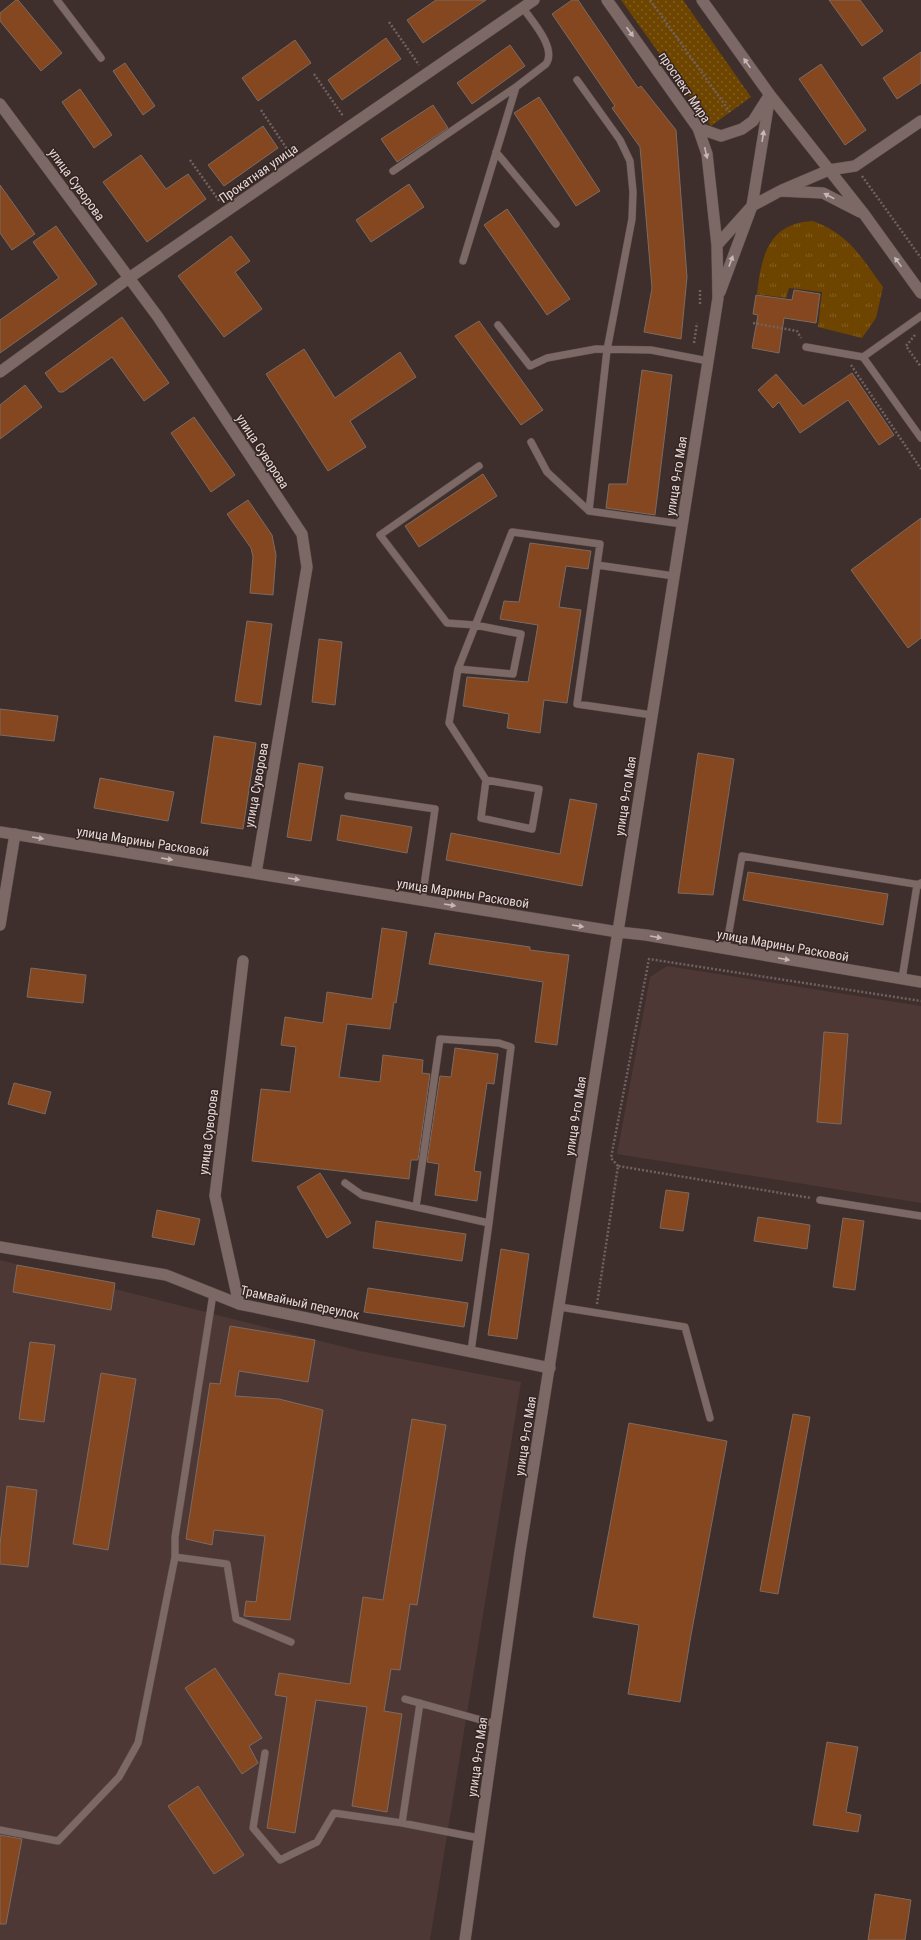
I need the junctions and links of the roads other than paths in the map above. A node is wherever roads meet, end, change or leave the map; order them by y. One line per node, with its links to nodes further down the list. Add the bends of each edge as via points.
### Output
1 (57, 0): 6 (lane)
2 (534, 0): 5 (street, Прокатная улица)
3 (607, 0): 12 (street, проспект Мира, one-way to 12)
4 (702, 0): 9 (street, one-way to 4)
5 (523, 8): 8 (lane, via 545,39 549,48 549,59); 22 (street, Прокатная улица)
6 (101, 58)
7 (577, 80): 28 (lane, via 620,140 630,161 632,219)
8 (516, 87): 13 (lane); 15 (lane)
9 (770, 95): 12 (street, via 753,121 742,129 721,136); 14 (street); 17 (street, one-way to 9)
10 (0, 104): 22 (street, улица Суворова)
11 (921, 122): 14 (street, via 855,166)
12 (698, 128): 20 (street, проспект Мира, one-way to 20, via 707,154)
13 (496, 152): 19 (lane); 21 (lane)
14 (829, 170): 16 (street); 18 (street)
15 (393, 171)
16 (780, 191): 17 (street); 18 (street, one-way to 16, via 823,193)
17 (752, 206): 20 (street); 24 (street, one-way to 17)
18 (864, 214): 23 (street, one-way to 18)
19 (556, 224)
20 (717, 245): 24 (street, проспект Мира)
21 (463, 261)
22 (129, 278): 31 (street, Прокатная улица); 46 (street, улица Суворова, via 158,317 302,534 307,567)
23 (921, 293)
24 (718, 298): 30 (street, улица 9-го Мая)
25 (921, 316): 29 (lane)
26 (498, 325): 28 (lane, via 530,366 547,358 596,349)
27 (806, 347): 29 (lane)
28 (607, 350): 30 (lane, via 651,350); 35 (lane)
29 (863, 357): 32 (lane)
30 (708, 361): 36 (street, улица 9-го Мая)
31 (0, 372)
32 (921, 438)
33 (531, 442): 35 (lane, via 547,472)
34 (479, 466): 39 (lane, via 380,535 447,623)
35 (589, 511): 36 (lane)
36 (682, 524): 38 (street, улица 9-го Мая)
37 (597, 565): 38 (lane); 39 (lane, via 600,544 512,532); 41 (lane, via 577,704)
38 (674, 576): 41 (street, улица 9-го Мая)
39 (475, 625): 40 (lane); 40 (lane, via 521,634 513,674)
40 (458, 669): 42 (lane, via 449,723)
41 (652, 715): 50 (street, улица 9-го Мая)
42 (486, 780): 42 (lane, via 480,818 532,829 539,789)
43 (348, 796): 48 (lane, via 435,809)
44 (0, 832): 45 (street, улица Марины Расковой)
45 (15, 834): 46 (street, улица Марины Расковой, one-way to 46); 49 (street)
46 (256, 873): 48 (street, улица Марины Расковой, one-way to 48)
47 (920, 884): 51 (lane, via 742,856); 53 (lane)
48 (422, 900): 50 (street, улица Марины Расковой, one-way to 50)
49 (0, 925)
50 (618, 932): 51 (street, улица Марины Расковой, one-way to 51); 63 (street, улица 9-го Мая)
51 (726, 950): 53 (street, улица Марины Расковой, one-way to 53)
52 (243, 961): 62 (street, улица Суворова, via 215,1196)
53 (902, 979): 54 (street, улица Марины Расковой)
54 (921, 982)
55 (345, 1183): 57 (lane, via 362,1195)
56 (820, 1200): 58 (lane)
57 (416, 1207): 59 (lane); 59 (lane, via 440,1039 499,1043 511,1047)
58 (921, 1216)
59 (489, 1223): 64 (lane)
60 (0, 1247): 61 (street, Трамвайный переулок, via 166,1275)
61 (213, 1294): 62 (street, Трамвайный переулок); 67 (lane, via 175,1537)
62 (239, 1304): 64 (street, Трамвайный переулок)
63 (560, 1307): 65 (street, улица 9-го Мая); 66 (lane, via 685,1327)
64 (471, 1351): 65 (street, Трамвайный переулок)
65 (550, 1368): 71 (street, улица 9-го Мая, via 520,1552)
66 (710, 1418)
67 (175, 1557): 68 (lane, via 227,1564 236,1619); 74 (lane, via 138,1743 119,1777 58,1841)
68 (291, 1642)
69 (405, 1699): 70 (lane)
70 (420, 1703): 71 (lane); 73 (lane)
71 (496, 1724): 75 (street, улица 9-го Мая)
72 (265, 1753): 73 (lane, via 253,1828 280,1860 317,1842 334,1813)
73 (402, 1823): 75 (lane)
74 (0, 1830)
75 (479, 1838): 76 (street, улица 9-го Мая)
76 (464, 1940)

